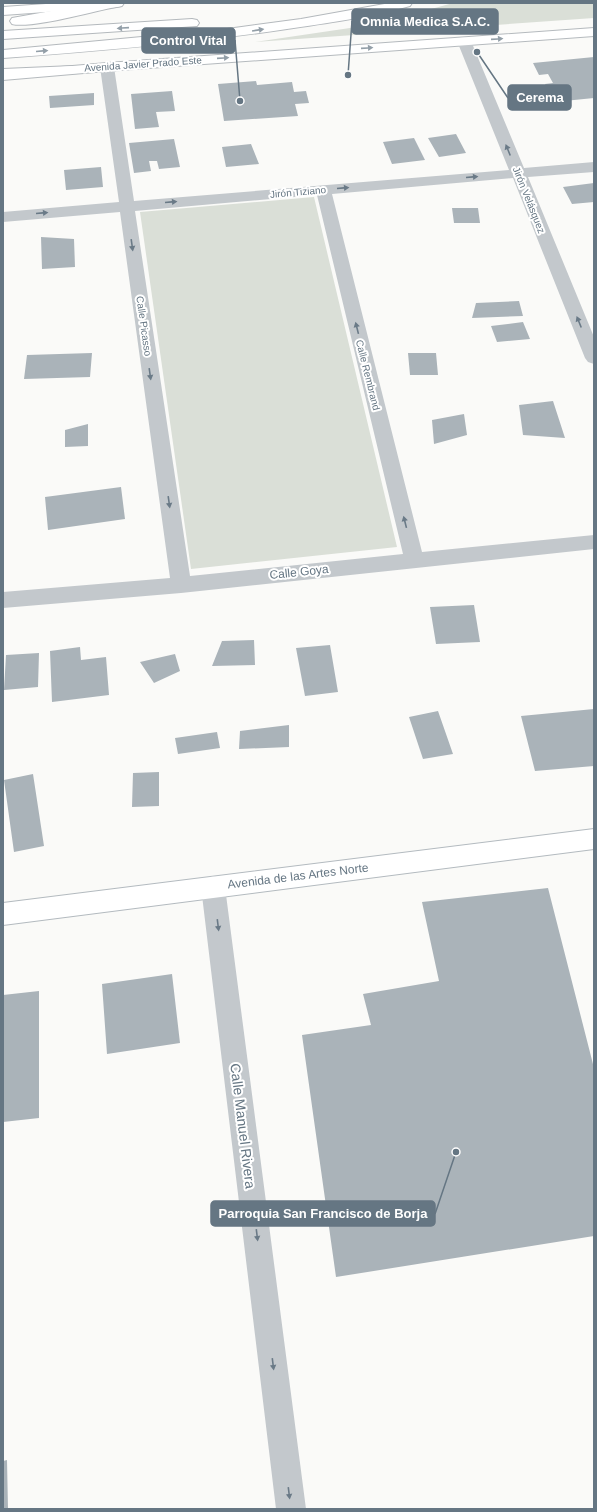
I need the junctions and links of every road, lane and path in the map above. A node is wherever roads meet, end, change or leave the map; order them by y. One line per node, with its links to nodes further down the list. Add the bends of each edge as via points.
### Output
1 (117, 3): 3 (main road); 5 (main road, via 36,19)
2 (405, 3): 9 (main road, Avenida Javier Prado Este, one-way to 2, via 254,30 346,16)
3 (3, 11)
4 (206, 21): 7 (main road, one-way to 7)
5 (3, 22)
6 (594, 32): 8 (main road, Avenida Javier Prado Este, one-way to 6)
7 (3, 35)
8 (464, 41): 10 (main road, Avenida Javier Prado Este, one-way to 8); 13 (street, Jirón Velásquez, one-way to 8)
9 (3, 54)
10 (107, 67): 11 (main road, Avenida Javier Prado Este); 15 (street, Calle Picasso)
11 (3, 74)
12 (594, 167): 13 (street, Jirón Tiziano)
13 (518, 173): 14 (street, Jirón Tiziano, one-way to 13); 17 (street, Jirón Velásquez, one-way to 13)
14 (323, 190): 15 (street, Jirón Tiziano, one-way to 14); 19 (street, Calle Rembrand, one-way to 14)
15 (127, 206): 16 (street, Jirón Tiziano, one-way to 15); 20 (street, Calle Picasso, one-way to 20)
16 (3, 217)
17 (594, 358)
18 (594, 542): 19 (street, Calle Goya)
19 (414, 560): 20 (street, Calle Goya)
20 (182, 585): 21 (street, Calle Goya)
21 (3, 600)
22 (594, 839): 23 (main road, Avenida de las Artes Norte)
23 (213, 887): 24 (main road, Avenida de las Artes Norte); 25 (street, Calle Manuel Rivera, one-way to 25)
24 (3, 914)
25 (291, 1509)

